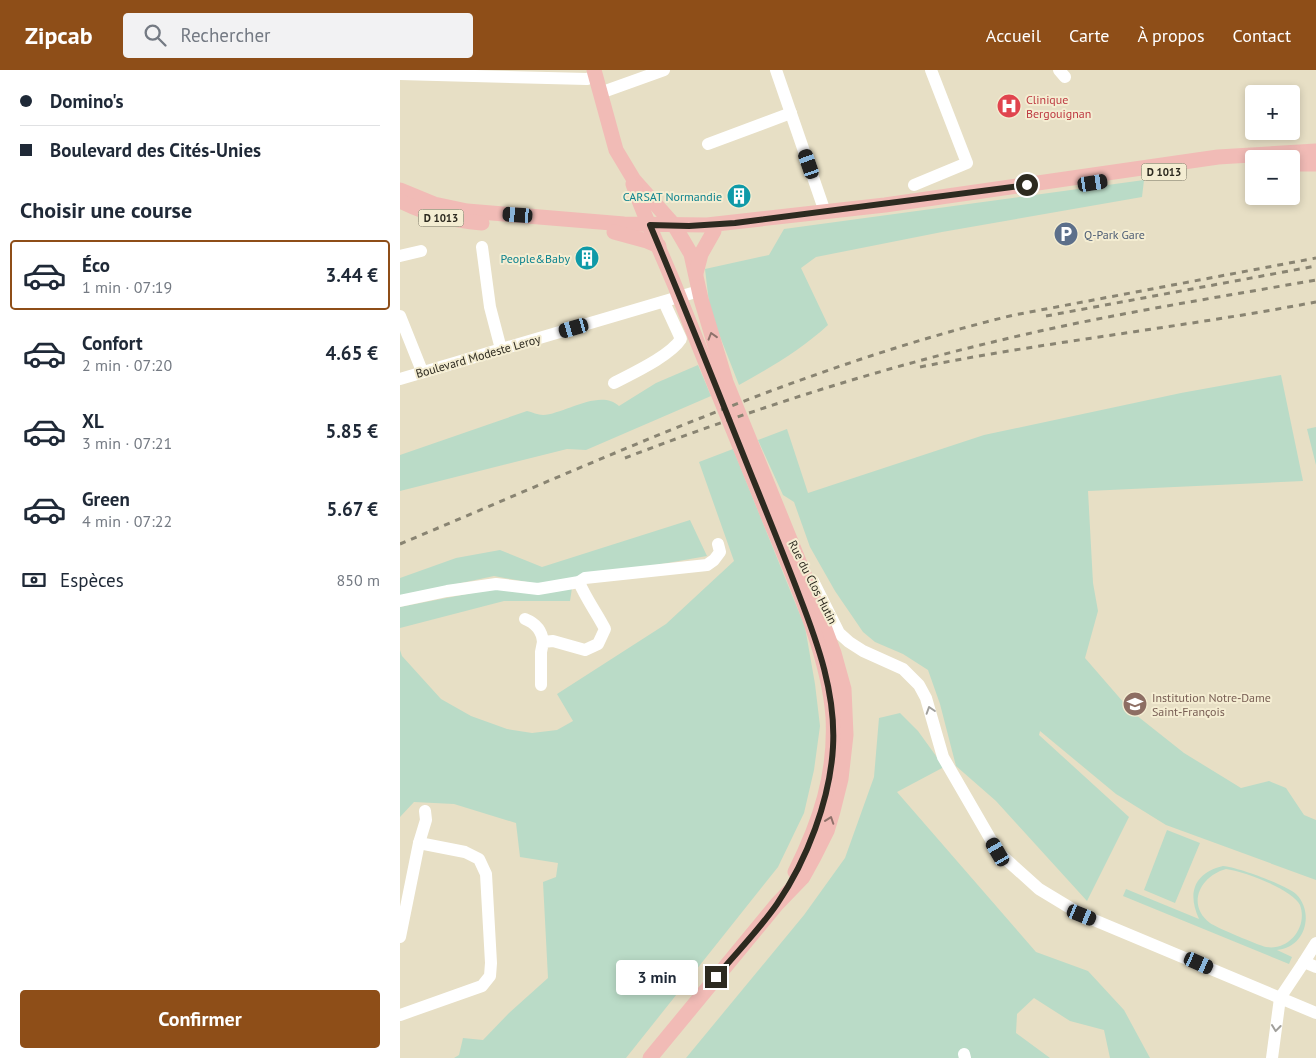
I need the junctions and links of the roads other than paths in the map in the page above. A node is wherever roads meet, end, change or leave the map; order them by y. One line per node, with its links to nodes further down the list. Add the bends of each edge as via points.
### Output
1 (664, 70): 7 (street)
2 (776, 70): 8 (street)
3 (931, 70): 14 (street, via 967,162)
4 (443, 72): 5 (street, via 587,79); 6 (street)
5 (595, 73): 7 (main road)
6 (400, 74)
7 (600, 93): 13 (main road, via 616,150)
8 (791, 113): 9 (street); 17 (street)
9 (708, 144)
10 (1315, 159): 11 (main road, D 1013); 17 (main road, D 1013, via 1218,157)
11 (1300, 162)
12 (1245, 164): 20 (main road, D 1013, via 1189,167 1075,186)
13 (630, 174): 19 (main road); 21 (main road)
14 (914, 185)
15 (400, 190): 18 (main road, D 1013, via 434,204 467,211)
16 (400, 202): 18 (main road, D 1013, via 440,218 463,221)
17 (825, 212): 19 (main road, D 1013)
18 (619, 228): 21 (main road, D 1013); 21 (main road, via 647,240)
19 (677, 229): 20 (main road, D 1013); 21 (main road, D 1013); 25 (main road, via 691,254)
20 (714, 232): 25 (main road, via 701,254)
21 (654, 235): 27 (main road)
22 (482, 246): 29 (street, via 490,307)
23 (421, 251): 24 (street)
24 (400, 256)
25 (696, 273): 26 (main road)
26 (699, 291): 27 (street, Boulevard Modeste Leroy); 33 (main road, one-way to 26, via 726,382)
27 (672, 300): 29 (street, Boulevard Modeste Leroy); 32 (street, via 682,339 677,346); 42 (main road, via 778,540 825,668 833,748 828,782 810,842)
28 (400, 316): 30 (street)
29 (501, 349): 30 (street, Boulevard Modeste Leroy)
30 (422, 372): 31 (street, Boulevard Modeste Leroy)
31 (400, 379)
32 (614, 383)
33 (782, 519): 42 (main road, one-way to 33, via 802,876 827,831 841,779 846,735 844,689 834,653); 47 (street, Rue du Clos Hutin, one-way to 33, via 1082,915 1039,889 998,852 943,757 926,698 919,685 903,669 864,651 839,633)
34 (718, 544): 35 (street, via 720,552 707,565 585,578)
35 (579, 582): 36 (street, via 538,589 496,584); 38 (street, via 605,629 598,644 585,650 553,641)
36 (400, 601)
37 (524, 619): 38 (street, via 538,627)
38 (543, 642): 39 (street)
39 (541, 686)
40 (425, 812): 41 (street)
41 (420, 843): 43 (street); 49 (street, via 465,852 480,859 486,874 490,976 482,986)
42 (777, 904): 50 (main road)
43 (400, 937)
44 (1316, 943): 45 (street)
45 (1304, 962): 46 (street); 47 (street)
46 (1316, 967)
47 (1280, 998): 48 (street, Rue du Clos Hutin); 51 (street, one-way to 51)
48 (1316, 1013)
49 (400, 1015)
50 (650, 1058)
51 (1272, 1058)

